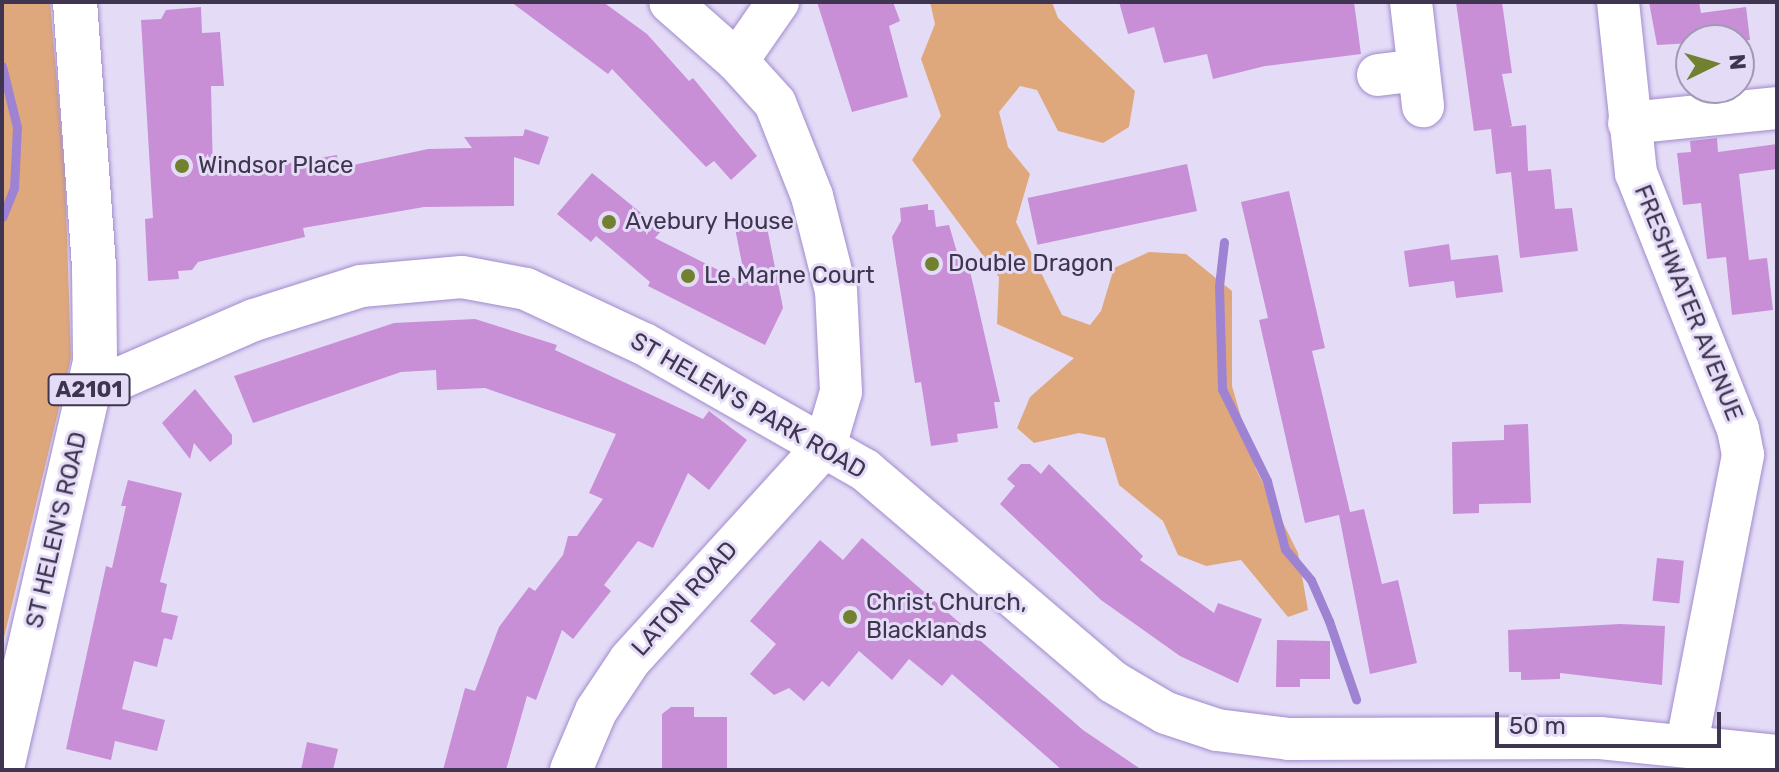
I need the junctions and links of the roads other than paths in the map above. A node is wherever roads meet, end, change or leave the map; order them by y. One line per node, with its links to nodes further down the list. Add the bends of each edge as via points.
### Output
1 (75, 2): 10 (main road, ST HELEN'S ROAD / A2101, via 94,267)
2 (670, 2): 6 (street)
3 (778, 2): 6 (street)
4 (1411, 2): 7 (street)
5 (1618, 2): 9 (street, FRESHWATER AVENUE)
6 (737, 61): 11 (street, via 775,103 812,196 836,291 841,392)
7 (1406, 83)
8 (1777, 108): 9 (street)
9 (1629, 123): 12 (street, FRESHWATER AVENUE, via 1649,214 1738,429 1743,455)
10 (91, 380): 11 (street, ST HELEN'S PARK ROAD, via 118,379 254,320 361,286 462,277 538,293 644,344); 15 (main road, ST HELEN'S ROAD / A2101)
11 (825, 446): 13 (street, ST HELEN'S PARK ROAD, via 926,518 1113,682 1166,713); 16 (street, LATON ROAD, via 630,660 596,711)
12 (1687, 744): 13 (street, ST HELEN'S PARK ROAD, via 1600,738); 14 (street, ST HELEN'S PARK ROAD)
13 (1289, 755)
14 (1777, 756)
15 (2, 768)
16 (571, 770)

